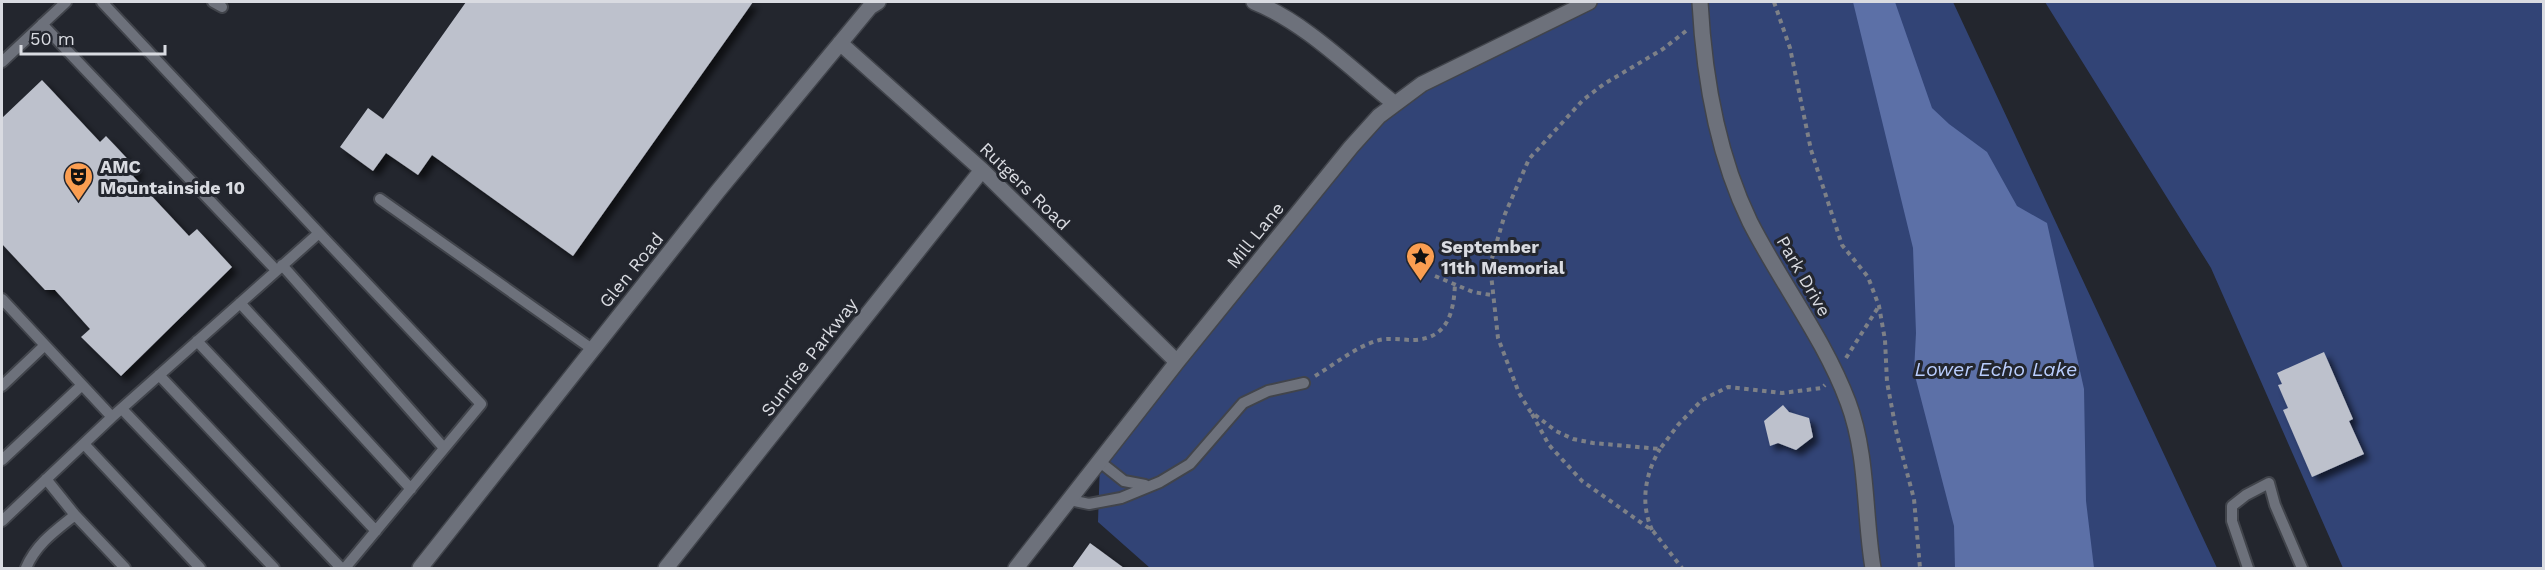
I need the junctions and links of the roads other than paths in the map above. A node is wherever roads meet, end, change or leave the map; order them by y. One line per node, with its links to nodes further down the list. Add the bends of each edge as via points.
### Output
1 (66, 2): 7 (lane)
2 (102, 2): 13 (lane)
3 (878, 2): 8 (street, Glen Road)
4 (1254, 2): 10 (street, via 1295,24)
5 (1589, 2): 10 (street, Mill Lane, via 1422,84)
6 (1700, 2): 46 (street, Park Drive, via 1712,98 1735,188 1837,372 1859,437)
7 (42, 24): 9 (lane); 14 (lane)
8 (840, 43): 11 (street, Rutgers Road); 19 (street, Glen Road)
9 (2, 62)
10 (1395, 104): 20 (street, Mill Lane, via 1351,147)
11 (982, 170): 20 (street, Rutgers Road); 44 (street, Sunrise Parkway)
12 (380, 199): 19 (lane)
13 (319, 233): 14 (lane); 28 (lane, via 481,404)
14 (279, 268): 15 (lane); 28 (lane)
15 (240, 303): 17 (lane); 33 (lane)
16 (4, 306): 18 (lane)
17 (197, 341): 21 (lane); 37 (lane)
18 (45, 345): 23 (lane); 24 (lane)
19 (592, 349): 43 (street, Glen Road)
20 (1177, 362): 30 (street, Mill Lane)
21 (159, 375): 25 (lane); 42 (lane)
22 (1304, 383): 32 (lane, via 1268,391 1243,403 1190,464)
23 (2, 386)
24 (82, 386): 26 (lane); 29 (lane)
25 (122, 409): 26 (lane); 41 (lane)
26 (112, 417): 27 (lane)
27 (84, 444): 31 (lane); 40 (lane)
28 (444, 448): 33 (lane)
29 (2, 460)
30 (1100, 462): 32 (lane, via 1124,481); 34 (street, Mill Lane)
31 (46, 480): 35 (lane); 36 (lane)
32 (1149, 485): 34 (lane, via 1120,498 1089,504)
33 (411, 489): 37 (lane)
34 (1070, 500): 45 (street, Mill Lane)
35 (75, 514): 38 (lane, via 41,543); 39 (lane)
36 (2, 521)
37 (376, 531): 42 (lane)
38 (26, 568)
39 (125, 568)
40 (200, 568)
41 (273, 568)
42 (343, 568)
43 (420, 568)
44 (666, 568)
45 (1016, 568)
46 (1873, 568)
47 (2248, 568): 48 (lane, via 2232,521 2232,506 2269,483)
48 (2302, 568)

